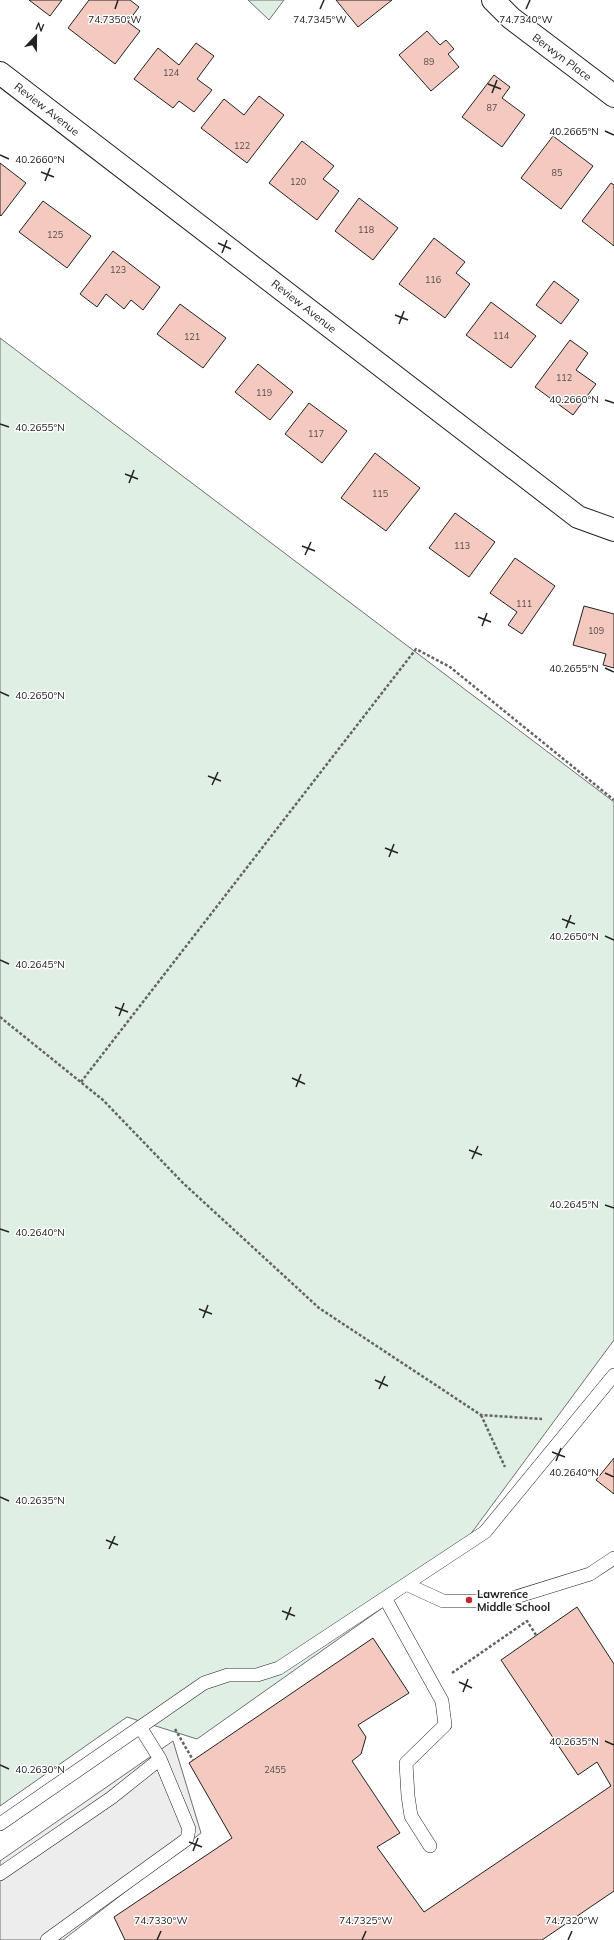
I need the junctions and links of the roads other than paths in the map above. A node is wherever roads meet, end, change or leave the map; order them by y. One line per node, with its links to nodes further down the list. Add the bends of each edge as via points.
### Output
1 (493, 0): 3 (street, Berwyn Place, via 511,18)
2 (0, 72): 4 (street, Review Avenue, via 578,517)
3 (614, 96)
4 (614, 530)
5 (614, 1375): 7 (lane, via 485,1532)
6 (614, 1558): 7 (lane, via 590,1574 502,1601 443,1601)
7 (406, 1584): 8 (lane)
8 (385, 1598): 9 (lane, via 279,1668 257,1676 228,1675 204,1683); 12 (lane, via 442,1701 445,1725 406,1763 411,1816)
9 (140, 1727): 10 (lane); 11 (lane)
10 (160, 1759): 13 (lane, via 111,1798); 14 (lane, via 189,1829 187,1839)
11 (0, 1824)
12 (430, 1846)
13 (0, 1874)
14 (46, 1940)

